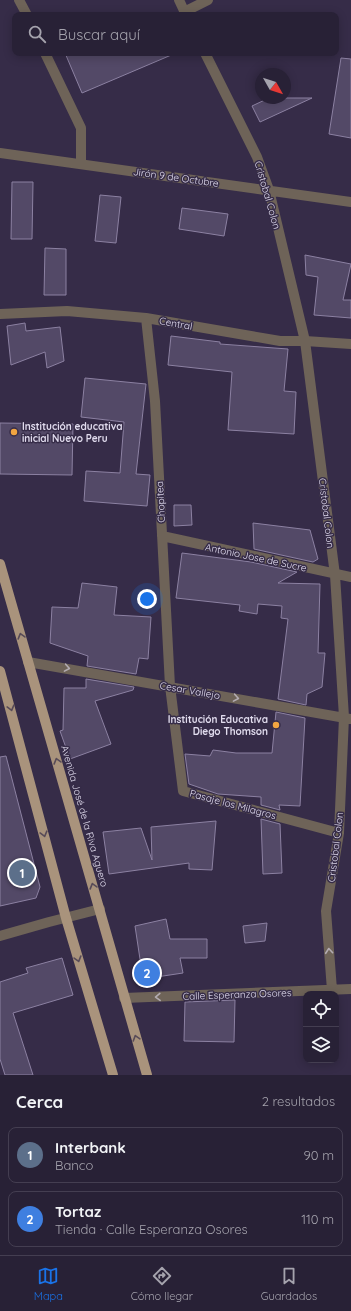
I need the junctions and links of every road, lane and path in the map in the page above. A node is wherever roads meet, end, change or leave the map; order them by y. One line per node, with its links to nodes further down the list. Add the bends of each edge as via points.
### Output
1 (19, 0): 4 (street)
2 (178, 0): 5 (street)
3 (208, 0): 6 (street)
4 (25, 12)
5 (184, 12)
6 (187, 12)
7 (47, 56): 10 (street, via 81,128)
8 (206, 56): 11 (street, Cristobal Colon, via 257,157)
9 (0, 153): 10 (street, Jirón 9 de Octubre)
10 (82, 163): 11 (street, Jirón 9 de Octubre)
11 (268, 190): 12 (street, Jirón 9 de Octubre); 15 (street, Cristobal Colon)
12 (351, 202)
13 (0, 314): 14 (street, Central, via 67,311)
14 (146, 318): 15 (street, Central, via 280,341); 17 (street, Chopitea, via 155,401)
15 (305, 341): 16 (street, Central); 19 (street, Cristobal Colon)
16 (351, 344)
17 (162, 536): 19 (street, Antonio Jose de Sucre); 23 (street, Chopitea)
18 (0, 564): 21 (main road, Avenida José de la Riva Aguero, one-way to 18)
19 (335, 574): 20 (street, Antonio Jose de Sucre); 24 (street, Cristobal Colon)
20 (351, 577)
21 (28, 662): 23 (street, Cesar Vallejo, one-way to 23); 26 (main road, Avenida José de la Riva Aguero, one-way to 21)
22 (1, 677): 27 (main road, one-way to 27)
23 (170, 686): 24 (street, Cesar Vallejo, one-way to 24); 25 (street, Pasaje los Milagros, via 183,791)
24 (347, 718): 25 (street, Cristobal Colon)
25 (339, 833): 30 (street, Cristobal Colon, one-way to 25, via 326,911)
26 (100, 909): 27 (street); 31 (main road, Avenida José de la Riva Aguero)
27 (66, 918): 28 (street); 32 (main road, one-way to 32)
28 (0, 936)
29 (351, 989): 30 (street, Calle Esperanza Osores)
30 (332, 990): 31 (street, Calle Esperanza Osores, one-way to 31)
31 (124, 998): 33 (main road, Avenida José de la Riva Aguero, one-way to 31)
32 (113, 1075)
33 (148, 1075)

